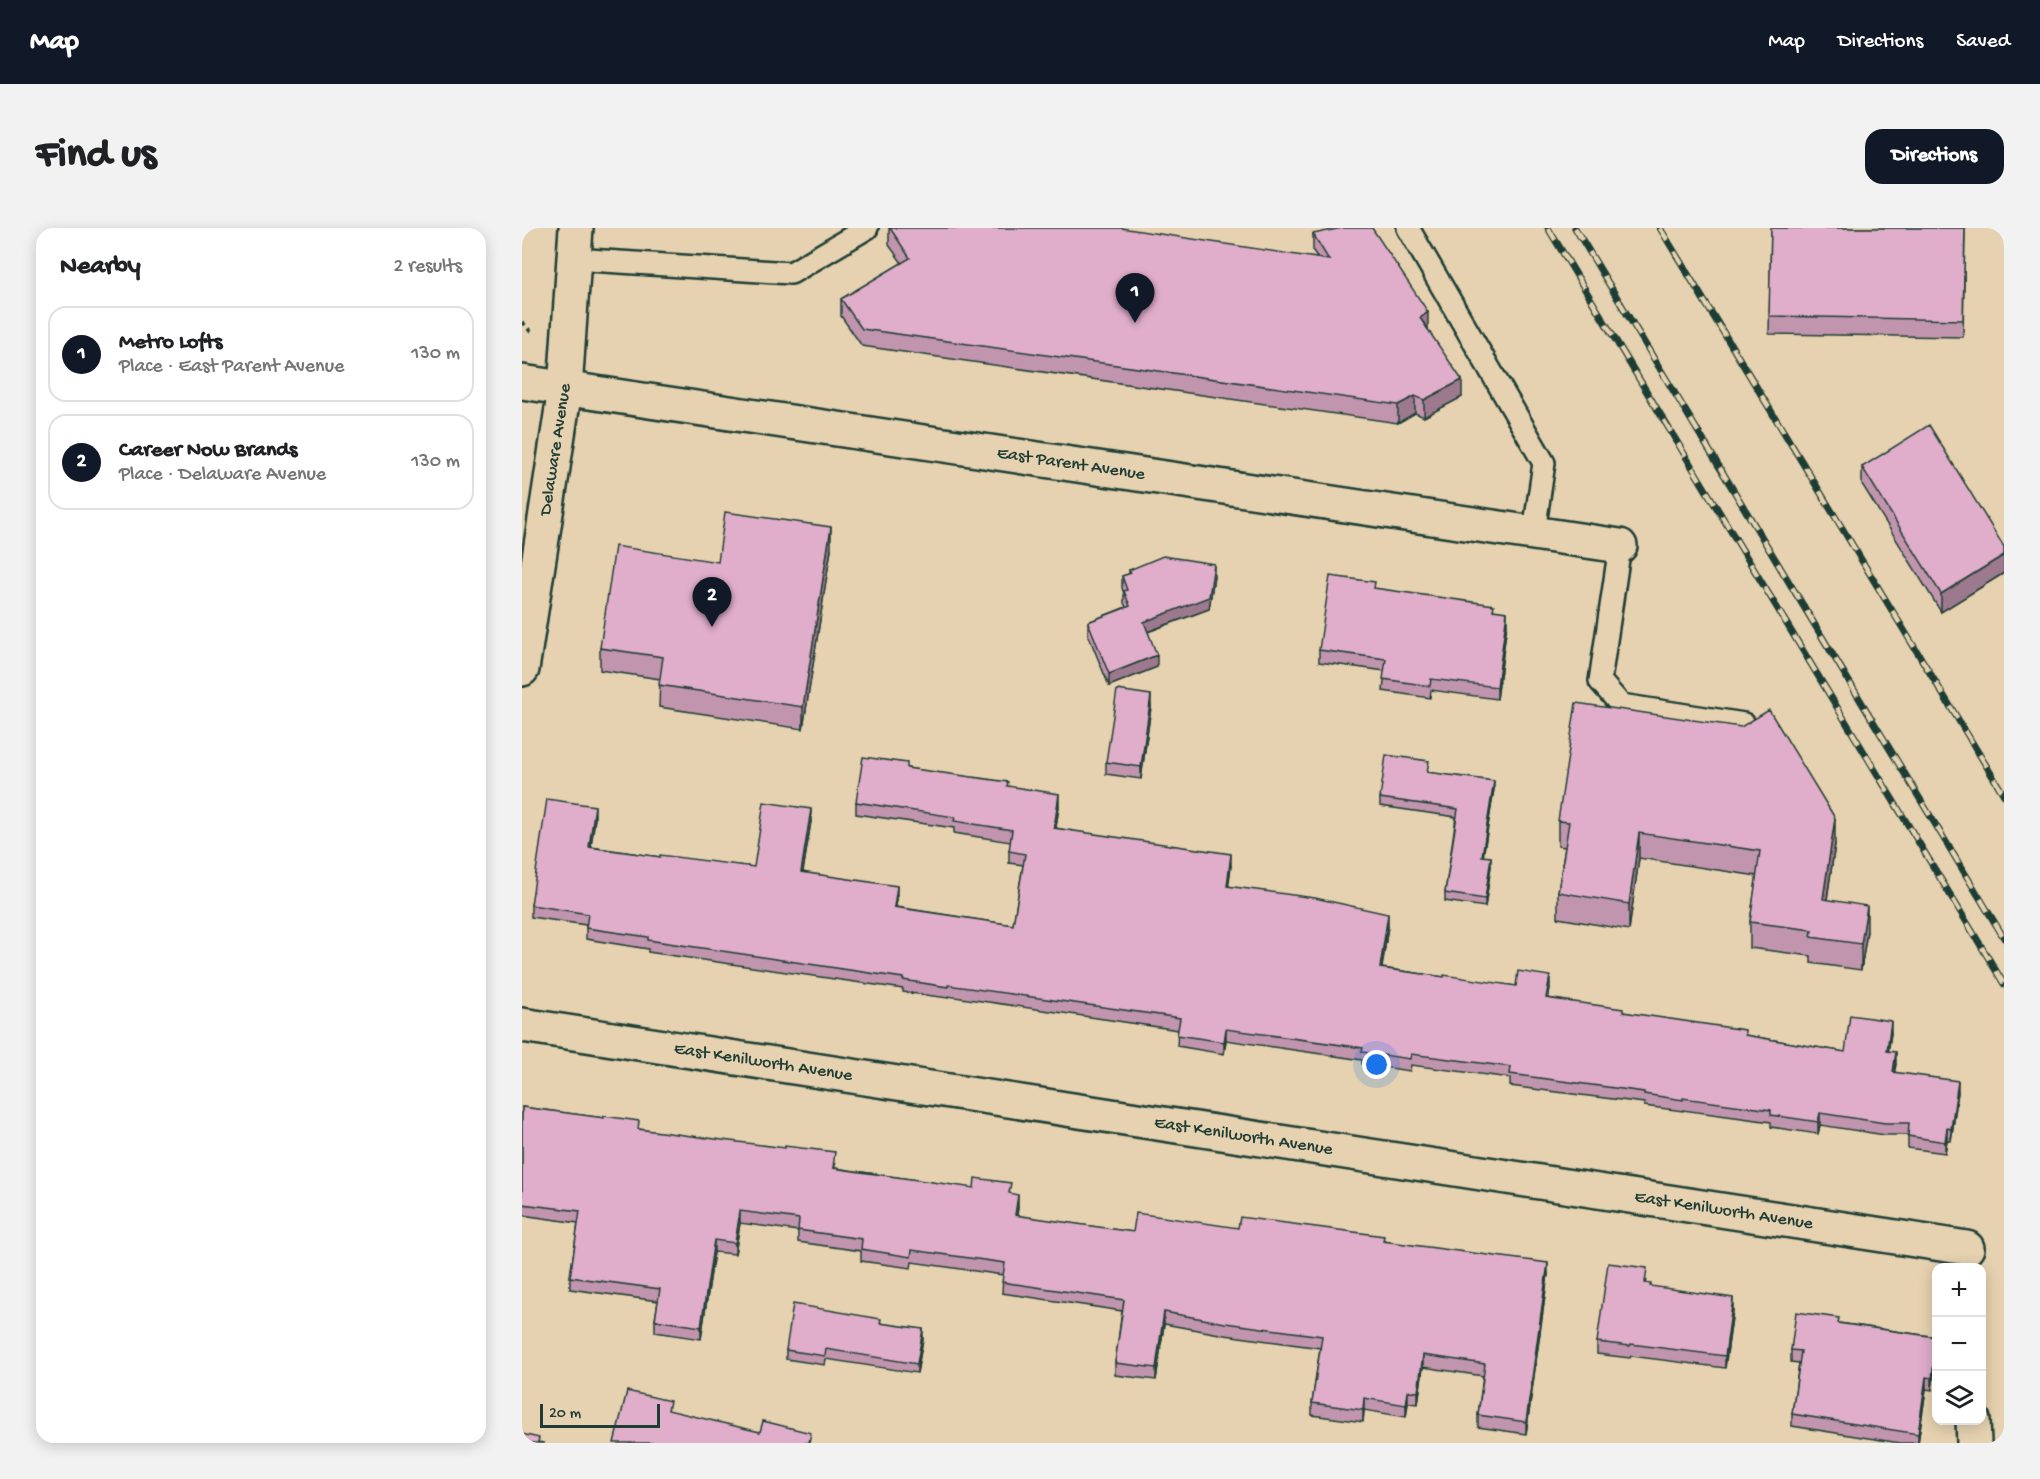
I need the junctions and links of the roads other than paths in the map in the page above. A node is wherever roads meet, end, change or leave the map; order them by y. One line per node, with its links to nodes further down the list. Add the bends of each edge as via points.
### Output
1 (867, 228): 3 (lane, via 791,273)
2 (1408, 228): 6 (lane, via 1544,463)
3 (574, 243): 5 (street, Delaware Avenue)
4 (522, 382): 5 (street, East Parent Avenue)
5 (566, 389): 6 (street, East Parent Avenue); 8 (street, Delaware Avenue)
6 (1534, 532): 7 (street, East Parent Avenue)
7 (1620, 546): 9 (lane, via 1600,681 1621,705)
8 (522, 669)
9 (1744, 724)
10 (522, 1025): 11 (street, East Kenilworth Avenue)
11 (1967, 1248)
12 (1974, 1425): 13 (street)
13 (1974, 1443)

